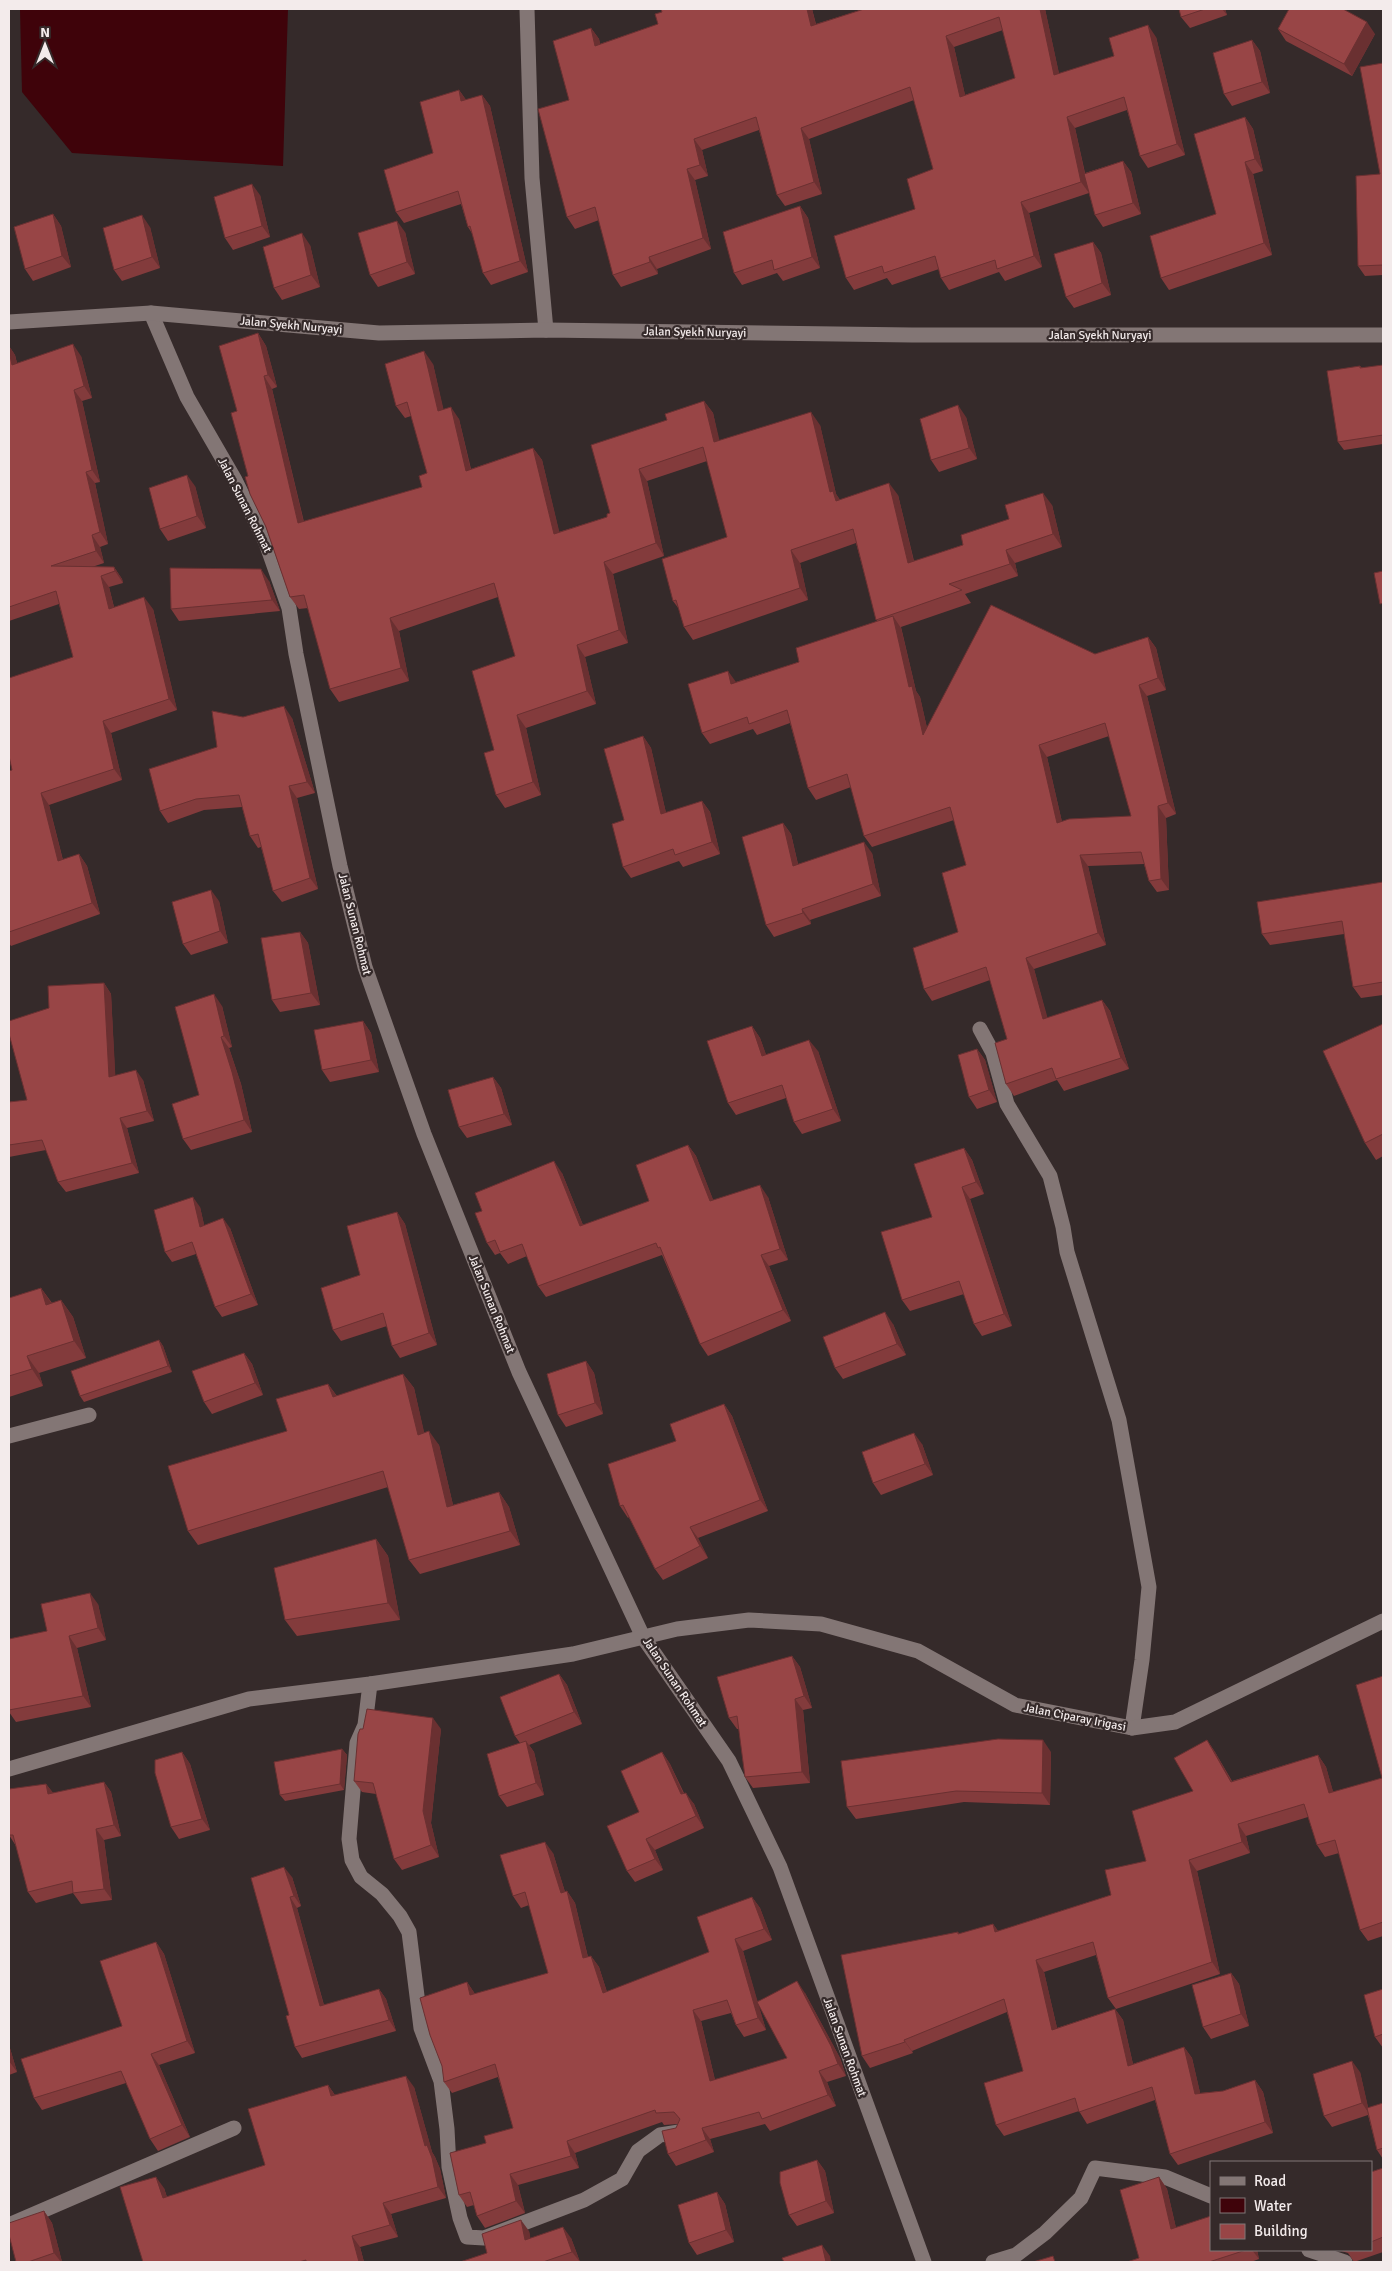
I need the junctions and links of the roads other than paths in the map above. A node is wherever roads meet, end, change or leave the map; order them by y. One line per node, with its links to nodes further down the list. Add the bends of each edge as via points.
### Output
1 (527, 9): 4 (street, via 532,178)
2 (151, 312): 3 (street, Jalan Syekh Nuryayi); 4 (street, Jalan Syekh Nuryayi, via 379,333); 10 (street, Jalan Sunan Rohmat, via 187,397 266,542 289,608 340,866 365,967 424,1134 519,1372)
3 (9, 322)
4 (546, 330): 5 (street, Jalan Syekh Nuryayi, via 912,335)
5 (1383, 335)
6 (980, 1029): 12 (street, via 993,1053 1007,1104 1050,1176 1064,1227 1067,1252 1119,1420 1149,1587)
7 (89, 1416): 8 (street)
8 (9, 1436)
9 (1383, 1621): 12 (street, Jalan Ciparay Irigasi, via 1175,1722)
10 (643, 1637): 11 (street, Jalan Ciparay Irigasi, via 573,1654); 12 (street, Jalan Ciparay Irigasi, via 677,1629 749,1620 820,1624 918,1651 1015,1705); 19 (street, Jalan Sunan Rohmat, via 729,1761 780,1867)
11 (370, 1684): 13 (street, Jalan Ciparay Irigasi, via 249,1699); 15 (street, via 365,1725 357,1743 349,1839 352,1860 360,1877 382,1894 409,1932 421,2028 441,2081 449,2166 467,2236 484,2238 584,2200 622,2179 638,2151 660,2135)
12 (1132, 1728)
13 (9, 1769)
14 (234, 2128): 17 (street)
15 (680, 2132)
16 (1210, 2196): 20 (street, via 1165,2177 1096,2168 1081,2198 1045,2233 1016,2255)
17 (9, 2224)
18 (1312, 2251): 21 (street)
19 (924, 2262)
20 (993, 2262)
21 (1345, 2262)

